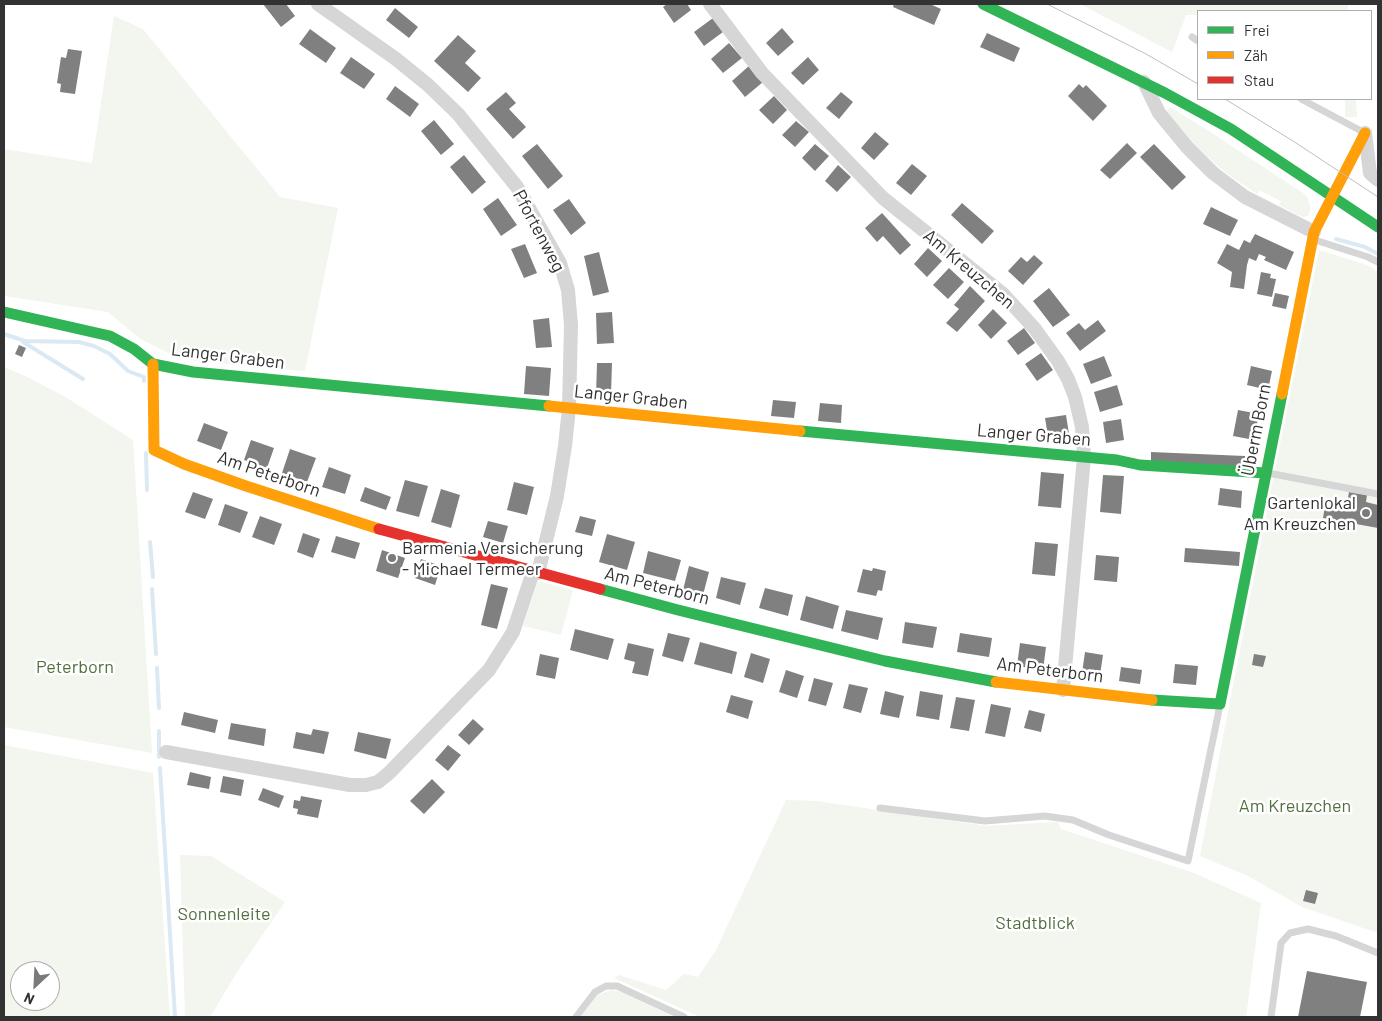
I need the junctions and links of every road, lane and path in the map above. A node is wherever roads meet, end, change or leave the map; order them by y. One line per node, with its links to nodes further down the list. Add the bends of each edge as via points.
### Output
1 (318, 4): 14 (street, Pfortenweg, via 428,85 458,114 518,187 560,263 568,290 571,324)
2 (710, 4): 15 (street, Am Kreuzchen, via 762,72 883,198 1003,294 1035,329 1058,360 1071,388 1082,427)
3 (983, 4): 4 (street)
4 (1144, 82): 8 (street, via 1231,129); 10 (street, via 1159,113 1213,173 1245,197)
5 (1303, 100): 6 (lane)
6 (1365, 133): 7 (street, via 1370,173); 8 (street, Überm Born)
7 (1378, 180)
8 (1332, 196): 9 (street); 10 (street, Überm Born)
9 (1378, 227)
10 (1314, 235): 11 (lane); 16 (street, Überm Born)
11 (1378, 262)
12 (4, 312): 13 (street, Langer Graben, via 110,336)
13 (153, 364): 14 (street, Langer Graben, via 193,372); 18 (street, Am Peterborn, via 154,450 246,486 376,528)
14 (569, 408): 15 (street, Langer Graben); 18 (street, Pfortenweg, via 557,496)
15 (1084, 457): 16 (street, Langer Graben, via 1140,465); 19 (street, Am Kreuzchen)
16 (1266, 473): 17 (lane); 20 (street, Überm Born)
17 (1378, 494)
18 (535, 573): 19 (street, Am Peterborn, via 885,661); 21 (street, Pfortenweg, via 513,632 488,670 378,782 350,784)
19 (1063, 690): 20 (street, Am Peterborn)
20 (1220, 704): 22 (lane, via 1188,861 1073,820 1045,816 985,821)
21 (166, 752)
22 (880, 808)
23 (1378, 953): 26 (lane, via 1308,929 1290,933 1282,943)
24 (576, 1017): 25 (lane, via 595,992 606,986 617,986)
25 (684, 1017)
26 (1271, 1017)

